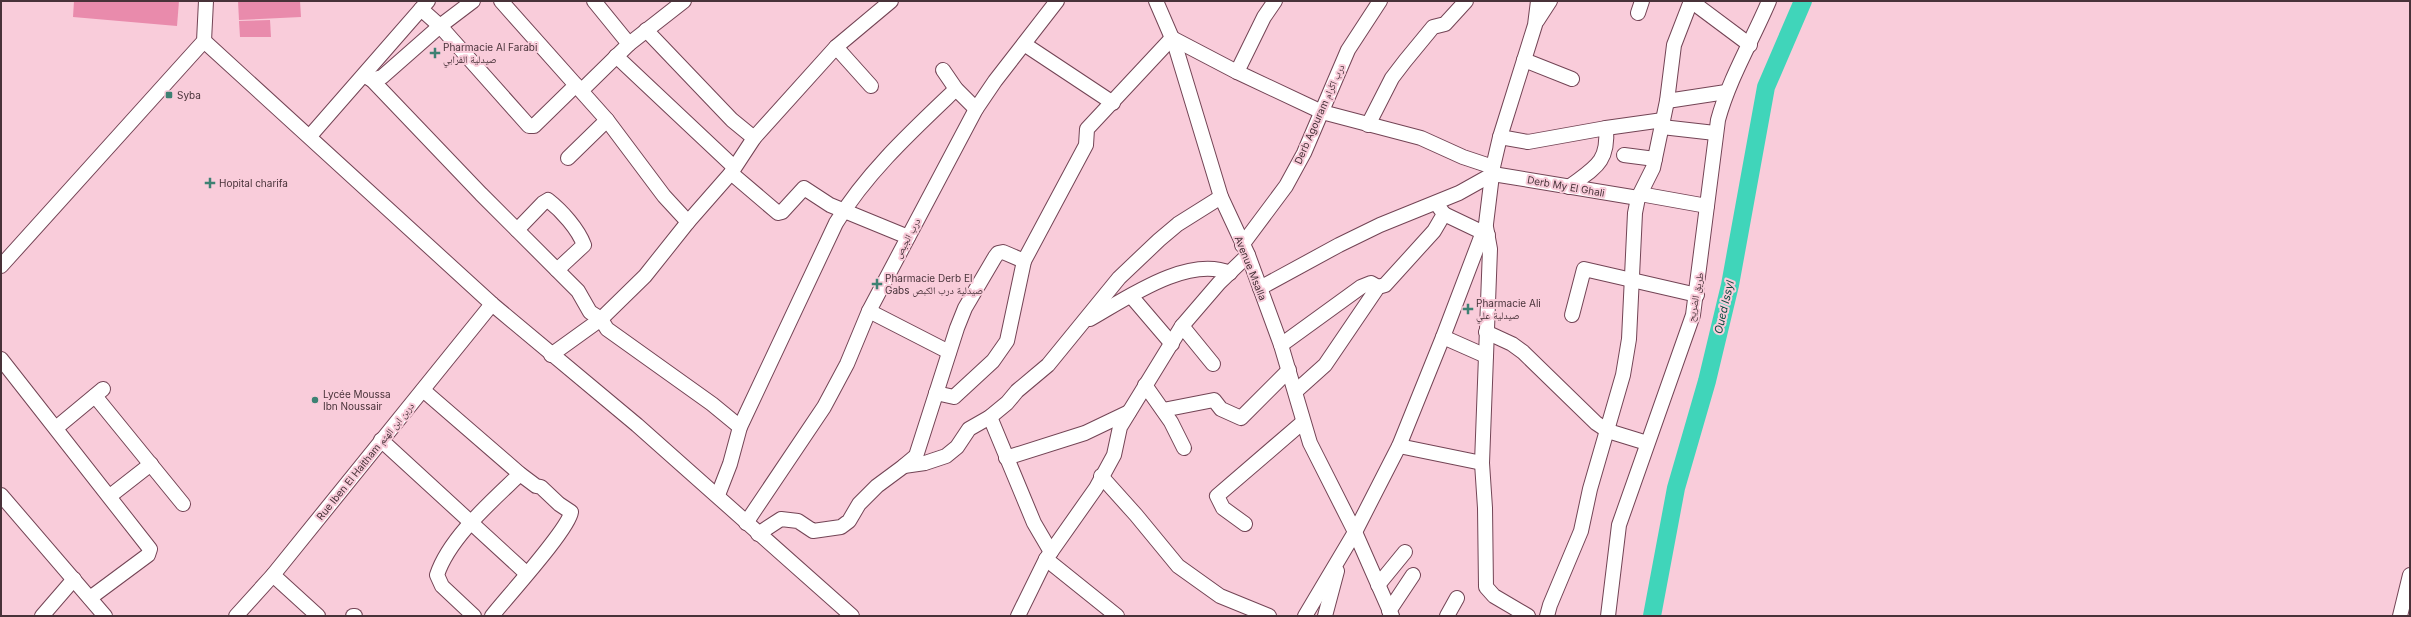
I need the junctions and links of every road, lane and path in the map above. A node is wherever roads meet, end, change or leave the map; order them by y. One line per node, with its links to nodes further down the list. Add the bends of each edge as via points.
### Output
1 (206, 1): 21 (street)
2 (473, 1): 18 (street)
3 (501, 1): 33 (street)
4 (594, 1): 22 (street)
5 (684, 1): 19 (street)
6 (891, 1): 25 (street)
7 (1057, 1): 23 (street, درب الجبص)
8 (1156, 1): 20 (street, Avenue Msalla)
9 (1275, 1): 29 (street, via 1264,17)
10 (1380, 1): 39 (street, Derb Agouram درب اڭرام, via 1348,50)
11 (1466, 1): 42 (street, via 1445,24 1433,27 1405,60 1388,85)
12 (1538, 1): 17 (street)
13 (1550, 1): 17 (street)
14 (1691, 1): 24 (street); 36 (street, via 1674,45)
15 (1769, 1): 24 (street, طريق الضريح)
16 (424, 5): 18 (street); 30 (street)
17 (1535, 25): 27 (street)
18 (440, 26): 30 (street, via 382,77); 33 (street, via 529,126 534,126)
19 (646, 30): 22 (street); 47 (street, via 732,120)
20 (1172, 38): 29 (street, Derb My El Ghali); 37 (street); 55 (street, Avenue Msalla)
21 (204, 41): 45 (street); 65 (street)
22 (629, 44): 26 (street)
23 (1024, 44): 37 (street); 38 (street, درب الجبص)
24 (1750, 46): 35 (street, طريق الضريح)
25 (836, 47): 32 (street); 47 (street)
26 (616, 56): 33 (street); 51 (street)
27 (1524, 60): 31 (street); 46 (street)
28 (943, 70): 34 (street)
29 (1237, 72): 39 (street, Derb My El Ghali)
30 (367, 77): 45 (street); 60 (street)
31 (1572, 79)
32 (871, 86)
33 (578, 88): 40 (street)
34 (956, 89): 38 (street); 58 (street, via 904,139)
35 (1726, 92): 36 (street); 44 (street, طريق الضريح)
36 (1667, 101): 41 (street)
37 (1113, 102): 64 (street, via 1087,129 1086,145)
38 (976, 109): 62 (street, درب الجبص)
39 (1322, 112): 42 (street, Derb My El Ghali); 63 (street, Derb Agouram درب اڭرام, via 1286,186)
40 (607, 120): 49 (street); 59 (street, via 664,196)
41 (1662, 124): 43 (street); 44 (street); 50 (street)
42 (1368, 125): 52 (street, Derb My El Ghali, via 1421,138)
43 (1606, 128): 46 (street, via 1528,142); 53 (street, via 1607,141 1603,158)
44 (1716, 133): 56 (street, طريق الضريح)
45 (310, 136): 73 (street)
46 (1500, 137): 52 (street)
47 (754, 138): 51 (street)
48 (1624, 155): 50 (street)
49 (568, 158)
50 (1655, 159): 54 (street)
51 (732, 170): 58 (street, via 778,213 782,212 804,188 830,205); 59 (street)
52 (1493, 170): 53 (street, Derb My El Ghali); 57 (street); 61 (street)
53 (1569, 187): 54 (street, Derb My El Ghali)
54 (1639, 196): 56 (street, Derb My El Ghali); 68 (street, via 1634,213)
55 (1221, 197): 63 (street, Avenue Msalla); 77 (street, via 1178,224 1159,240 1119,278)
56 (1707, 206): 71 (street, طريق الضريح)
57 (1440, 208): 61 (street); 69 (street, via 1434,231 1383,287); 70 (street, via 1373,228)
58 (844, 210): 62 (street); 97 (street)
59 (688, 222): 76 (street, via 645,276)
60 (516, 230): 66 (street); 66 (street, via 543,203 548,200 552,203 568,220 584,245)
61 (1486, 230): 79 (street, via 1490,249); 80 (street)
62 (908, 237): 74 (street, درب الجبص)
63 (1245, 250): 67 (street, Derb Agouram درب اڭرام); 70 (street, Avenue Msalla)
64 (1024, 261): 83 (street, via 1003,252 998,253 965,308); 92 (street, via 1011,329 1002,350 954,397)
65 (1, 266)
66 (556, 270): 76 (street, via 578,291 590,312)
67 (1230, 272): 72 (street, via 1213,267 1182,271); 78 (street, Derb Agouram درب اڭرام)
68 (1630, 280): 71 (street); 75 (street, via 1584,269); 99 (street, via 1629,339 1623,375)
69 (1378, 287): 82 (street, via 1371,283 1362,287); 91 (street, via 1325,365)
70 (1260, 288): 82 (street, Avenue Msalla)
71 (1697, 295): 101 (street, طريق الضريح, via 1693,315)
72 (1132, 296): 77 (street); 81 (street)
73 (492, 304): 84 (street); 90 (street, Rue Iben El Haitham دربن ابن الهثم)
74 (869, 311): 83 (street); 115 (street, درب الجبص, via 847,364 824,407)
75 (1572, 315)
76 (601, 319): 84 (street); 97 (street, via 607,329)
77 (1083, 323): 95 (street, via 1048,365)
78 (1182, 326): 81 (street, Derb Agouram درب اڭرام); 87 (street)
79 (1486, 332): 85 (street); 99 (street, via 1523,352 1596,423)
80 (1443, 337): 85 (street); 102 (street)
81 (1172, 344): 89 (street, Derb Agouram درب اڭرام)
82 (1281, 345): 88 (street, Avenue Msalla)
83 (948, 352): 92 (street)
84 (551, 355): 111 (street)
85 (1486, 356): 105 (street)
86 (1, 359): 98 (street)
87 (1213, 364)
88 (1289, 370): 91 (street, Avenue Msalla); 93 (street, via 1241,418 1221,409 1214,400)
89 (1145, 385): 93 (street); 94 (street, Derb Agouram درب اڭرام)
90 (423, 390): 100 (street, Rue Iben El Haitham دربن ابن الهثم); 108 (street)
91 (1296, 391): 96 (street, Avenue Msalla)
92 (936, 393): 107 (street, via 916,456)
93 (1163, 410): 103 (street)
94 (1129, 412): 104 (street, via 1085,433); 109 (street, Derb Agouram درب اڭرام, via 1120,427 1114,455)
95 (990, 417): 104 (street); 107 (street, via 969,429 946,456)
96 (1303, 422): 116 (street, via 1217,496 1223,508); 117 (street, Avenue Msalla, via 1321,468)
97 (740, 427): 111 (street)
98 (56, 428): 106 (street, via 99,392); 112 (street)
99 (1608, 431): 101 (street); 145 (street, via 1580,531 1550,605)
100 (381, 440): 114 (street); 123 (street, Rue Iben El Haitham دربن ابن الهثم)
101 (1647, 443): 146 (street, طريق الضريح, via 1615,541)
102 (1399, 446): 105 (street); 117 (street)
103 (1184, 448)
104 (1006, 458): 120 (street)
105 (1482, 463): 133 (street, via 1486,587 1494,596)
106 (151, 464): 112 (street); 113 (street)
107 (904, 466): 118 (street, via 877,486 859,504 849,521 841,527 813,531 798,521 781,519)
108 (520, 474): 114 (street); 122 (street, via 541,487 571,512 571,518 559,535)
109 (1101, 476): 120 (street, Derb Agouram درب اڭرام, via 1096,488); 141 (street, via 1178,566 1220,596)
110 (1, 495): 126 (street)
111 (718, 495): 115 (street)
112 (110, 496): 128 (street, via 150,550 148,555)
113 (183, 504)
114 (470, 522): 122 (street); 137 (street, via 437,575 442,586)
115 (746, 523): 118 (street)
116 (1245, 524)
117 (1355, 532): 121 (street); 127 (street, Avenue Msalla)
118 (758, 534): 132 (street)
119 (1405, 552): 127 (street)
120 (1048, 555): 139 (street, Derb Agouram درب اڭرام); 140 (street)
121 (1339, 561): 142 (street); 143 (street)
122 (526, 573): 138 (street)
123 (273, 575): 135 (street, Rue Iben El Haitham دربن ابن الهثم); 136 (street)
124 (1413, 575): 130 (street)
125 (2410, 575): 147 (street)
126 (74, 579): 128 (street); 134 (street)
127 (1378, 585): 130 (street, Avenue Msalla)
128 (90, 598): 131 (street)
129 (1457, 598): 144 (street)
130 (1390, 614)
131 (101, 615)
132 (848, 615)
133 (1526, 615)
134 (42, 616)
135 (236, 616)
136 (318, 616)
137 (474, 616)
138 (492, 616)
139 (1018, 616)
140 (1117, 616)
141 (1269, 616)
142 (1305, 616)
143 (1325, 616)
144 (1447, 616)
145 (1548, 616)
146 (1608, 616)
147 (2400, 616)

